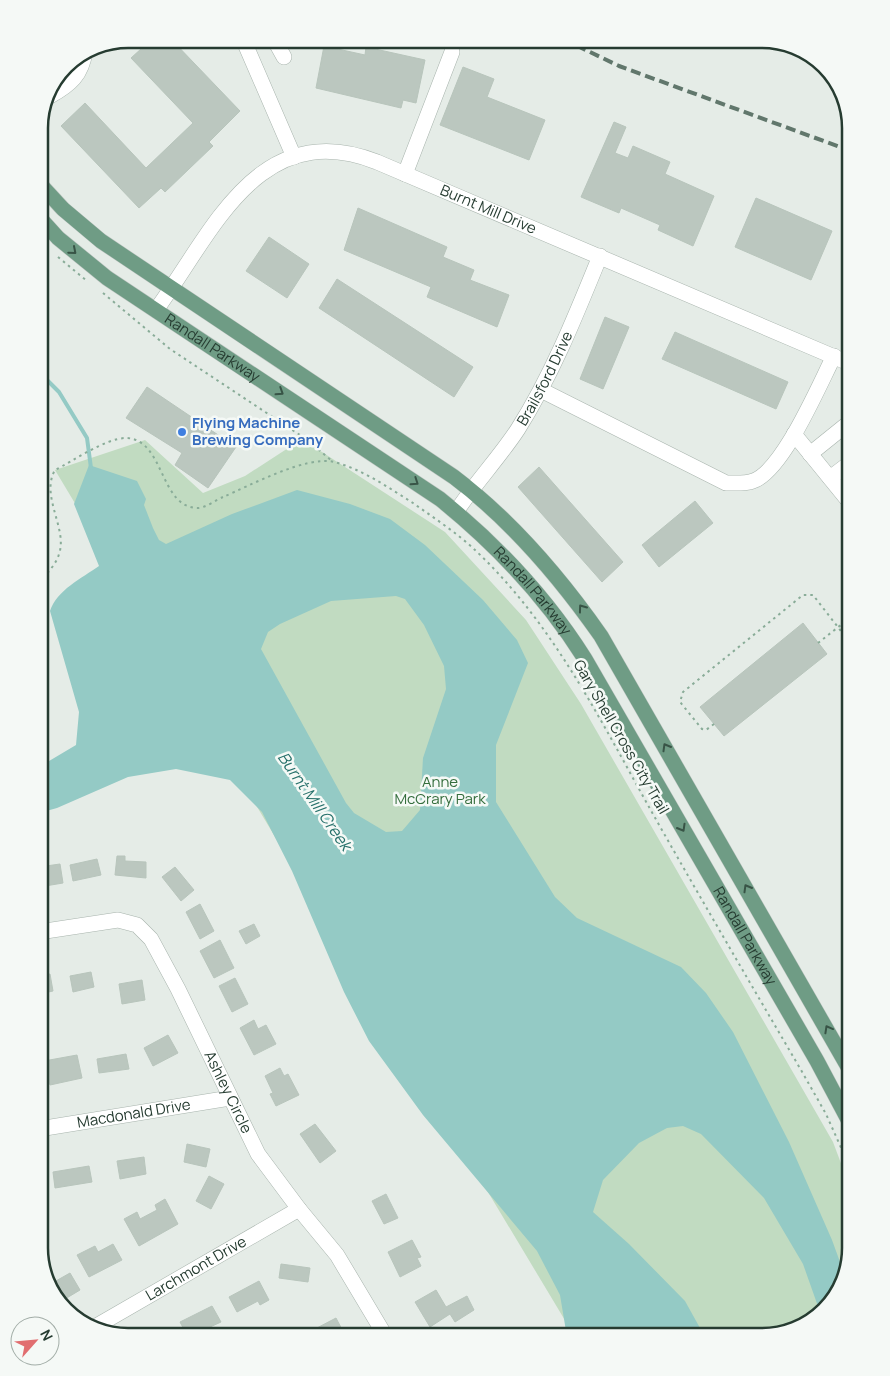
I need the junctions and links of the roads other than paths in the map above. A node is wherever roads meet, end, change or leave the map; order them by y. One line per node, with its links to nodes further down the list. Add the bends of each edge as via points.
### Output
1 (246, 47): 7 (street)
2 (279, 47): 4 (street)
3 (452, 52): 8 (street)
4 (284, 57)
5 (82, 61): 6 (street, via 77,77)
6 (56, 93)
7 (294, 157): 8 (street, Burnt Mill Drive, via 320,150 350,153); 12 (street, Burnt Mill Drive, via 262,173 240,190 218,216)
8 (405, 174): 11 (street, Burnt Mill Drive)
9 (48, 192): 12 (main road, Randall Parkway, via 81,225)
10 (48, 227): 13 (main road, Randall Parkway, one-way to 13, via 91,267)
11 (600, 256): 14 (street, Burnt Mill Drive); 16 (street, Brailsford Drive)
12 (171, 290): 13 (street, Burnt Mill Drive); 22 (main road, Randall Parkway, via 371,420)
13 (156, 310): 24 (main road, Randall Parkway, one-way to 24)
14 (834, 356): 15 (street, Burnt Mill Drive); 18 (street)
15 (842, 360)
16 (541, 390): 18 (street, via 726,483 754,481 770,470); 22 (street, Brailsford Drive, via 516,431)
17 (842, 428): 19 (street)
18 (794, 434): 19 (street)
19 (810, 454): 21 (street)
20 (842, 469): 21 (street)
21 (830, 478): 23 (street)
22 (471, 490): 24 (street, Brailsford Drive); 26 (main road, Randall Parkway, one-way to 22, via 601,636 534,550)
23 (842, 493)
24 (456, 512): 28 (main road, Randall Parkway, one-way to 28, via 523,576 574,640)
25 (47, 931): 27 (street, Ashley Circle, via 105,921 127,921 137,925 158,950)
26 (842, 1056)
27 (230, 1098): 29 (street, Macdonald Drive); 30 (street, Ashley Circle, via 258,1154)
28 (842, 1109)
29 (47, 1128)
30 (299, 1209): 31 (street, Larchmont Drive); 32 (street, Ashley Circle, via 337,1255)
31 (100, 1324)
32 (381, 1328)

